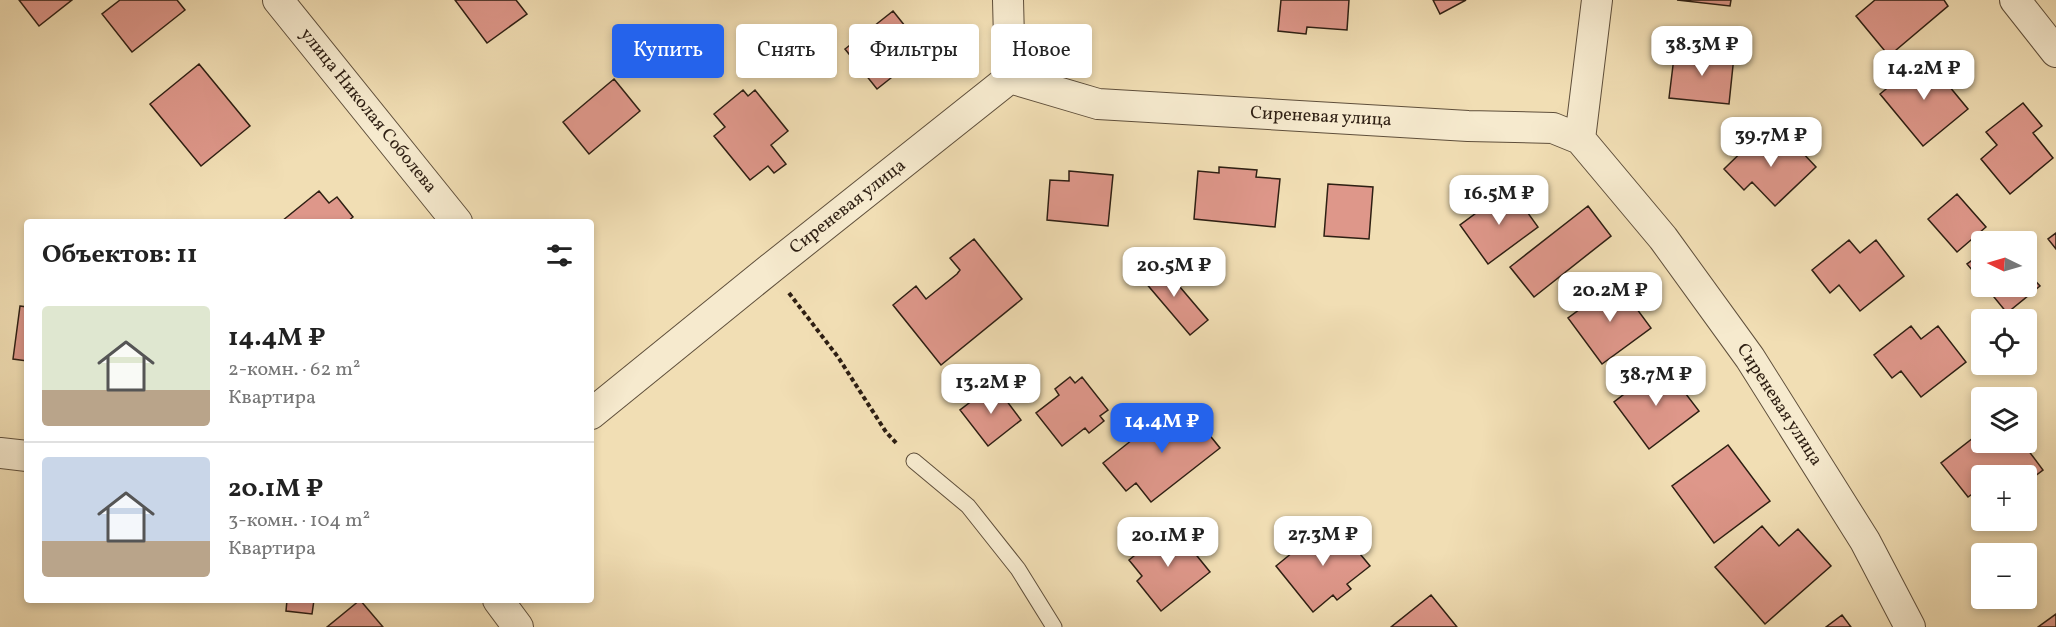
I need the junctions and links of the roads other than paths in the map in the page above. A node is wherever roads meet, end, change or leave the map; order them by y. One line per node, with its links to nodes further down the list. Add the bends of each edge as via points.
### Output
1 (278, 0): 9 (street, улица Николая Соболева)
2 (1008, 0): 5 (street)
3 (1597, 0): 8 (street)
4 (2015, 0): 6 (street)
5 (1009, 24)
6 (2056, 52)
7 (1010, 78): 8 (street, Сиреневая улица, via 1098,104 1552,128); 10 (street, Сиреневая улица)
8 (1581, 139): 17 (street, Сиреневая улица, via 1663,238 1750,358 1865,541)
9 (456, 219)
10 (594, 410)
11 (0, 453): 12 (street)
12 (24, 456)
13 (914, 461): 16 (lane, via 968,506 1018,569)
14 (500, 603): 15 (street)
15 (518, 627)
16 (1054, 627)
17 (1910, 627)

